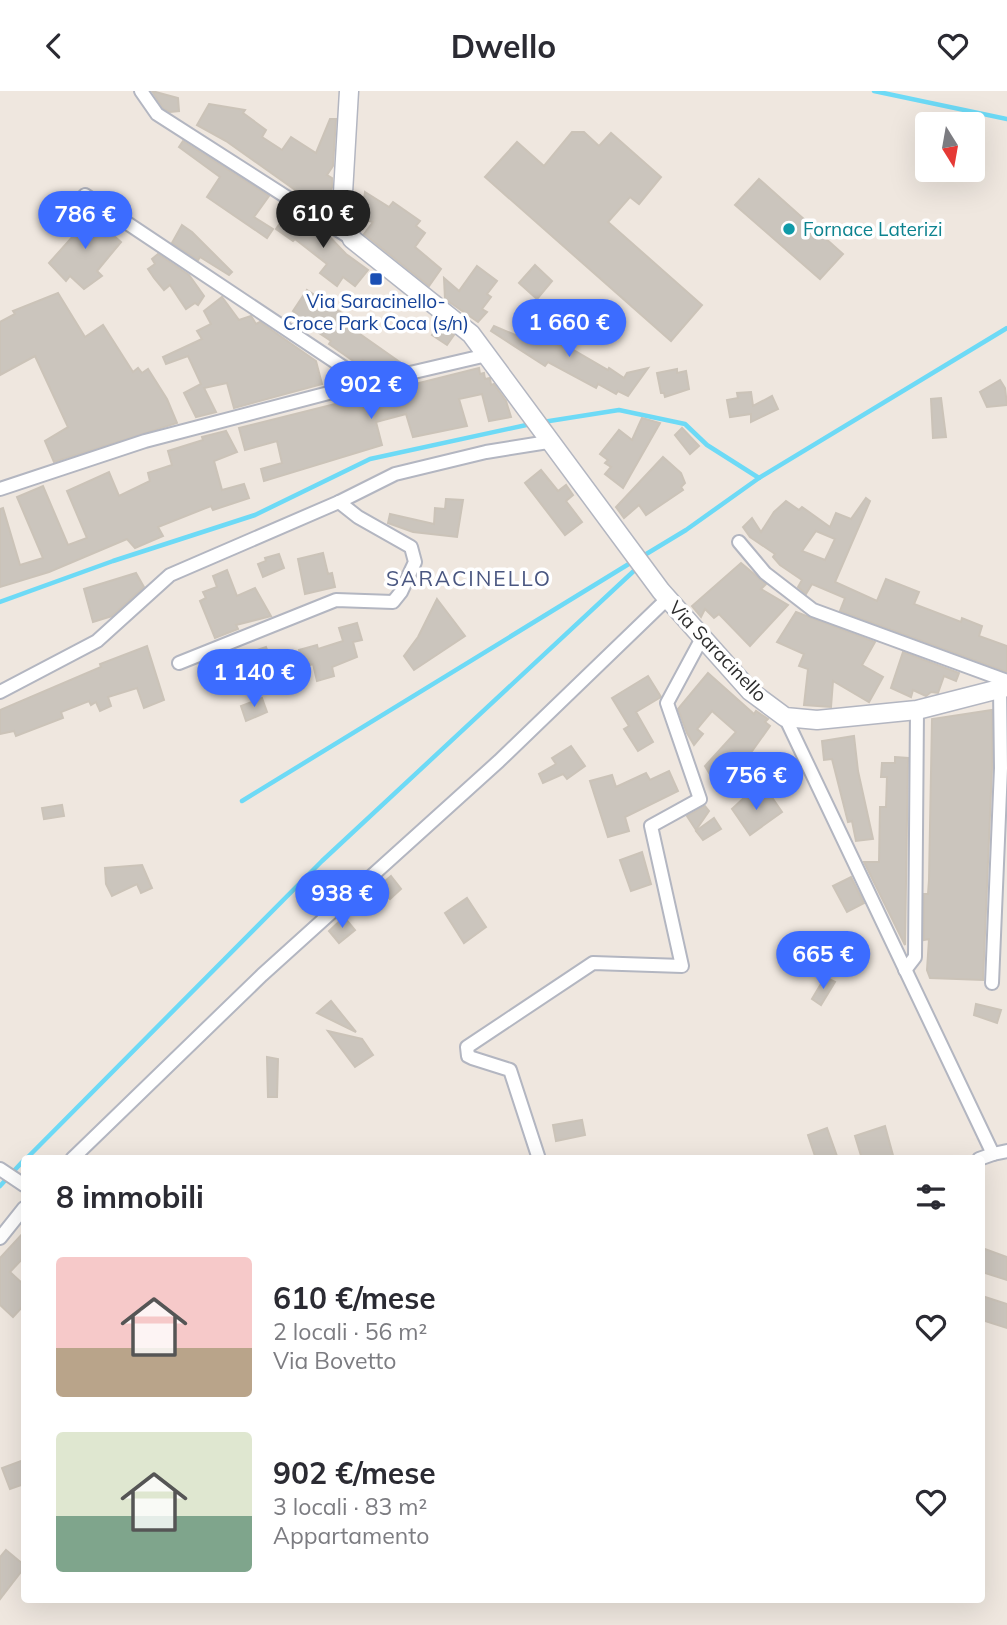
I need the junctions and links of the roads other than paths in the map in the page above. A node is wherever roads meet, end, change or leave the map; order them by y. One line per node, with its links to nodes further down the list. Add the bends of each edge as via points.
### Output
1 (141, 91): 4 (street, via 157,114)
2 (348, 91): 4 (street, via 342,210)
3 (85, 195): 6 (street)
4 (352, 239): 5 (street, Via Saracinello, via 471,334)
5 (487, 355): 6 (street); 7 (street, Via Saracinello)
6 (366, 383): 8 (street, via 145,441)
7 (546, 438): 9 (street, via 395,474); 11 (street, Via Saracinello)
8 (0, 489)
9 (339, 502): 13 (street, via 411,547 415,562 393,601 336,600); 15 (street, via 170,575 97,641)
10 (739, 543): 14 (street, via 765,573 813,610)
11 (664, 595): 12 (street, Via Saracinello); 23 (street, via 499,761 262,975)
12 (702, 638): 17 (street, Via Saracinello, via 750,691); 24 (street, via 667,703 700,799 651,826 682,966 593,963 467,1047 468,1056 510,1070)
13 (179, 663)
14 (1005, 686): 16 (street, Via Saracinello); 18 (street)
15 (0, 692)
16 (917, 710): 17 (street, Via Saracinello, via 817,720); 19 (street, via 915,957)
17 (785, 717): 19 (street)
18 (1004, 769): 20 (street)
19 (905, 970): 22 (street)
20 (992, 983)
21 (1007, 1151): 22 (street)
22 (993, 1154): 25 (street)
23 (76, 1155)
24 (538, 1155)
25 (985, 1157)
26 (0, 1169): 27 (street)
27 (21, 1183)
28 (21, 1212): 29 (street)
29 (0, 1238)

